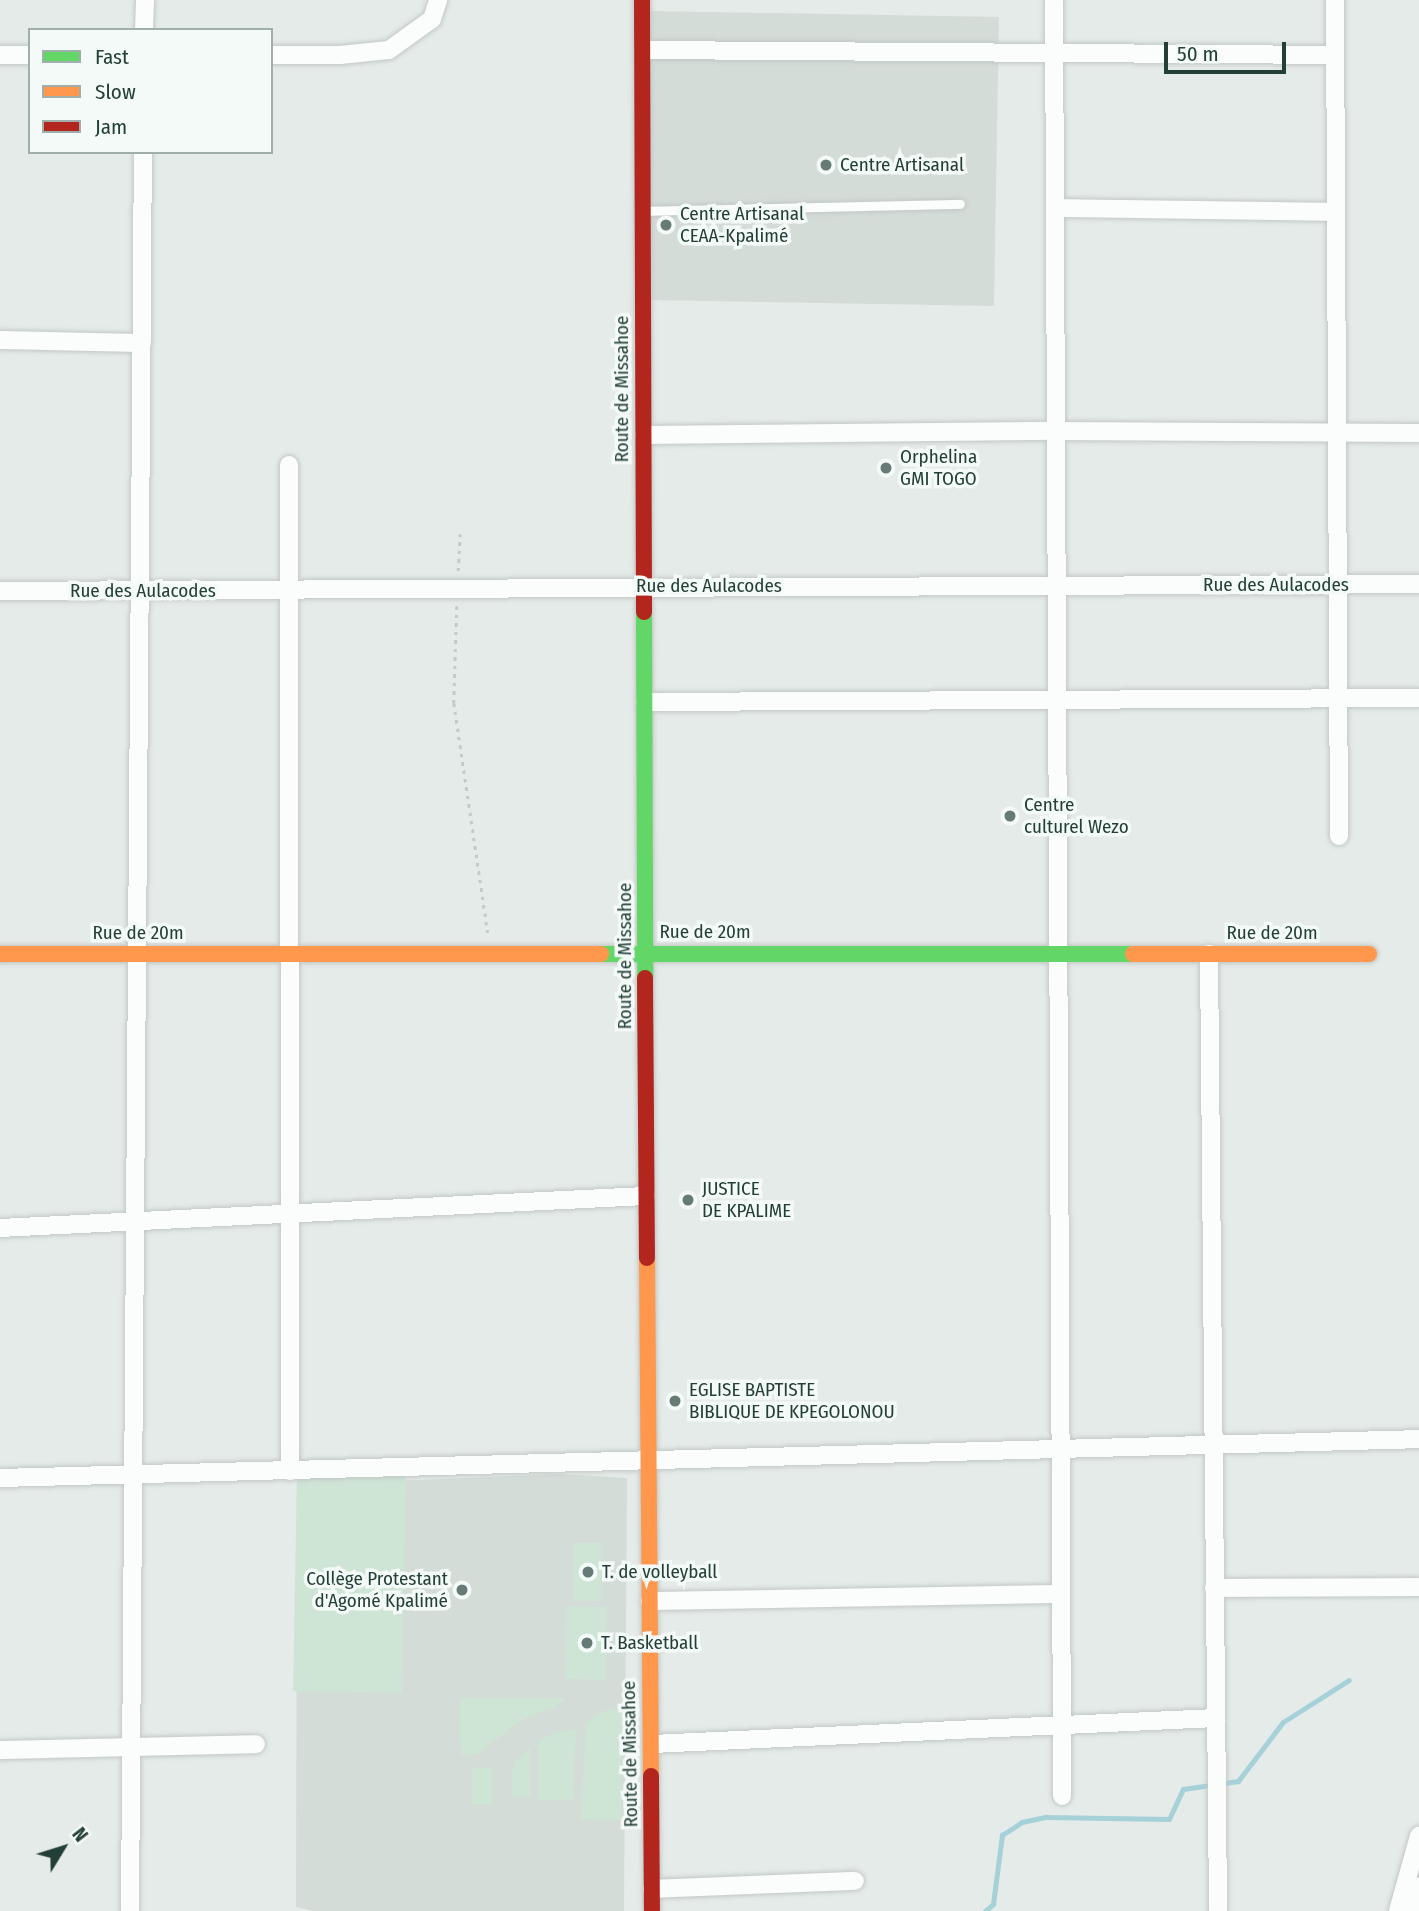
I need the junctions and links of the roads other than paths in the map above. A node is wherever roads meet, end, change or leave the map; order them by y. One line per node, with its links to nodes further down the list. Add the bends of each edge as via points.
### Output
1 (145, 0): 6 (street)
2 (438, 0): 11 (street, via 432,19 389,50)
3 (642, 0): 7 (main road, Route de Missahoe)
4 (1054, 0): 8 (street)
5 (1335, 0): 12 (street)
6 (144, 28)
7 (643, 50): 8 (street); 16 (main road, Route de Missahoe)
8 (1056, 52): 12 (street); 15 (street)
9 (0, 55): 10 (street)
10 (28, 55)
11 (273, 55)
12 (1335, 55): 17 (street)
13 (143, 154): 19 (street)
14 (960, 204): 16 (lane)
15 (1057, 208): 17 (street); 20 (street)
16 (642, 211): 23 (main road, Route de Missahoe)
17 (1334, 212): 21 (street)
18 (0, 340): 19 (street)
19 (142, 343): 29 (street)
20 (1057, 432): 21 (street); 23 (street); 28 (street)
21 (1336, 433): 22 (street); 25 (street)
22 (1419, 433)
23 (644, 435): 27 (main road, Route de Missahoe)
24 (289, 465): 30 (street)
25 (1337, 584): 26 (street, Rue des Aulacodes); 28 (street, Rue des Aulacodes); 32 (street)
26 (1419, 584)
27 (643, 586): 28 (street, Rue des Aulacodes); 30 (street, Rue des Aulacodes); 35 (main road, Route de Missahoe)
28 (1058, 586): 34 (street)
29 (140, 590): 30 (street, Rue des Aulacodes); 31 (street, Rue des Aulacodes); 41 (street)
30 (290, 590): 37 (street)
31 (0, 591)
32 (1338, 698): 33 (street); 34 (street); 36 (street)
33 (1419, 698)
34 (1058, 700): 35 (street); 39 (street)
35 (645, 702): 38 (main road, Route de Missahoe)
36 (1339, 836)
37 (290, 953): 38 (main road, Rue de 20m); 41 (main road, Rue de 20m); 45 (street)
38 (646, 953): 39 (main road, Rue de 20m); 44 (main road, Route de Missahoe)
39 (1059, 953): 42 (main road, Rue de 20m); 50 (street)
40 (0, 954): 41 (main road, Rue de 20m)
41 (137, 954): 46 (street)
42 (1209, 954): 43 (main road, Rue de 20m); 49 (street)
43 (1369, 954)
44 (646, 1196): 45 (street); 51 (main road, Route de Missahoe)
45 (290, 1213): 46 (street); 52 (street)
46 (135, 1221): 47 (street); 53 (street)
47 (0, 1228)
48 (1419, 1439): 49 (street)
49 (1213, 1445): 50 (street); 56 (street)
50 (1060, 1450): 51 (street); 57 (street)
51 (648, 1461): 52 (street); 58 (main road, Route de Missahoe)
52 (290, 1471): 53 (street)
53 (133, 1475): 54 (street); 63 (street)
54 (0, 1479)
55 (1419, 1587): 56 (street)
56 (1214, 1588): 59 (street)
57 (1061, 1594): 58 (street); 60 (street)
58 (650, 1601): 62 (main road, Route de Missahoe)
59 (1216, 1718): 60 (street); 72 (street)
60 (1061, 1725): 62 (street); 65 (street)
61 (256, 1744): 63 (street)
62 (652, 1744): 69 (main road, Route de Missahoe)
63 (131, 1747): 64 (street); 70 (street)
64 (0, 1750)
65 (1062, 1796)
66 (1419, 1836): 73 (street)
67 (855, 1881): 69 (street)
68 (1419, 1887): 74 (street)
69 (652, 1889): 71 (main road, Route de Missahoe)
70 (130, 1911)
71 (653, 1911)
72 (1217, 1911)
73 (1398, 1911)
74 (1414, 1911)

